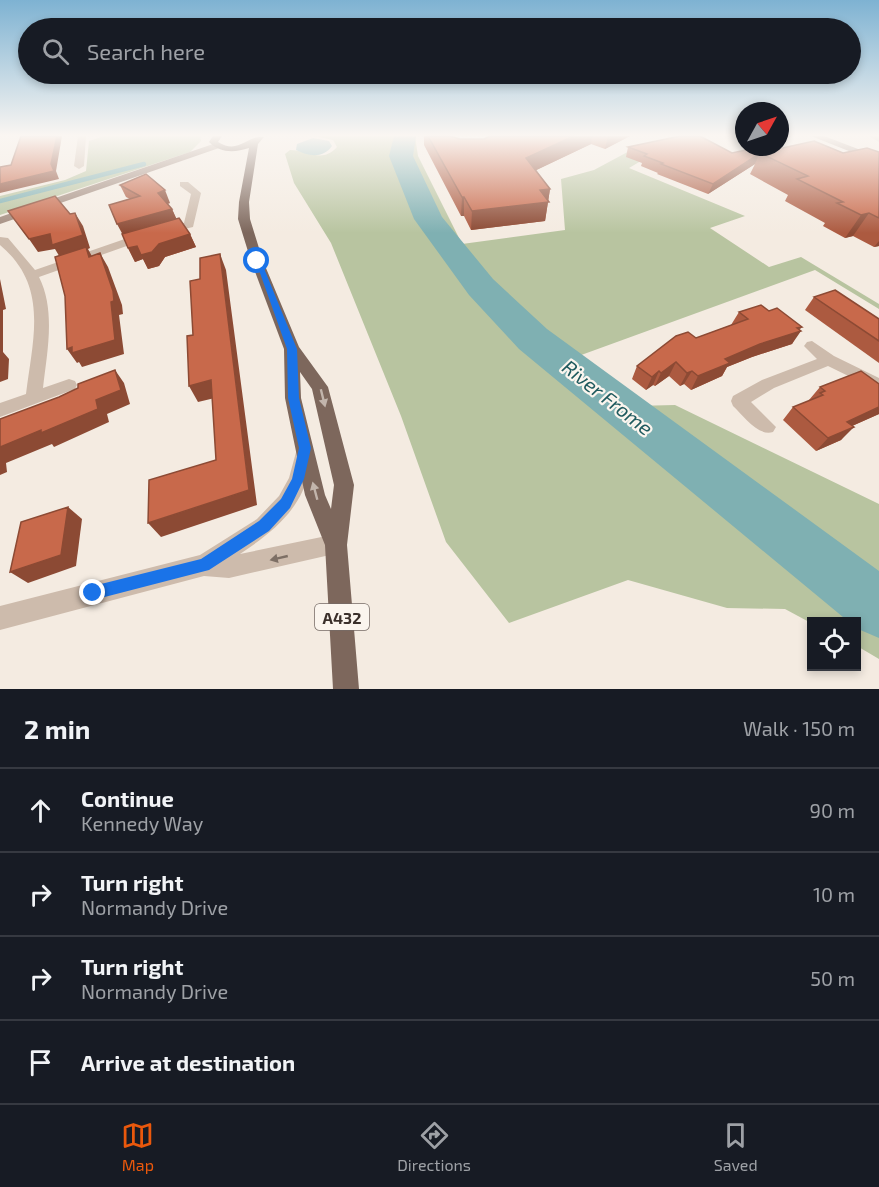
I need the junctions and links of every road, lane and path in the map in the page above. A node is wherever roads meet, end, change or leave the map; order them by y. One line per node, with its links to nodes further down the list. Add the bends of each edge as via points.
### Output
1 (143, 168): 4 (street)
2 (249, 168): 8 (main road, A432, via 244,219)
3 (184, 184): 6 (street, via 196,193 189,225 152,233)
4 (0, 221)
5 (0, 241): 6 (street)
6 (33, 275): 12 (street, via 40,300 41,330)
7 (812, 346): 9 (street)
8 (292, 349): 15 (main road, A432, via 294,398); 16 (main road, A432, one-way to 16, via 320,387 344,485)
9 (829, 360): 11 (street); 14 (street, via 768,384 739,401)
10 (69, 385): 12 (street)
11 (879, 385)
12 (34, 398): 13 (street)
13 (0, 410)
14 (767, 427)
15 (305, 448): 16 (main road, A432, one-way to 15, via 315,495); 17 (street, via 298,479 286,503 264,526)
16 (336, 545): 17 (street, one-way to 17, via 229,567); 19 (main road, A432)
17 (204, 565): 18 (street)
18 (0, 618)
19 (346, 689)

